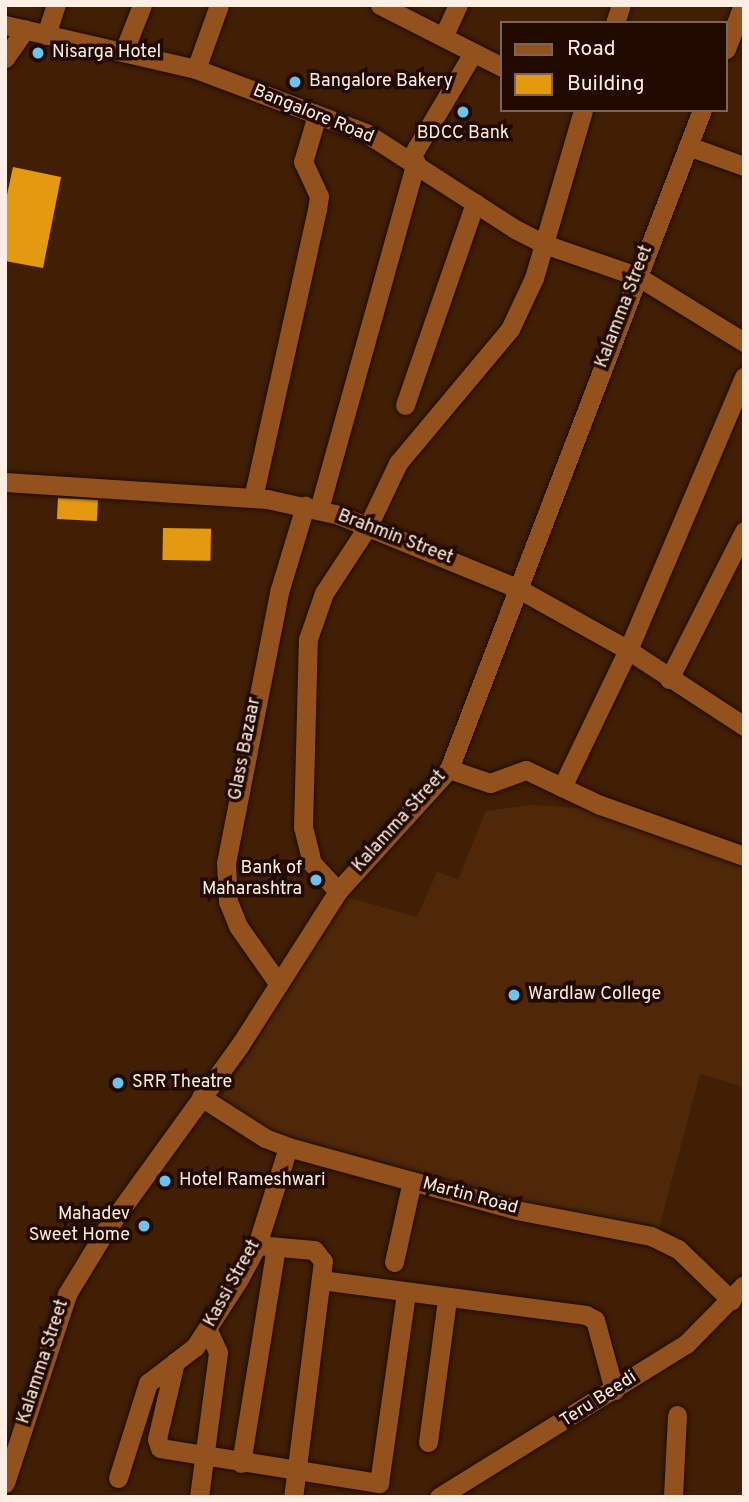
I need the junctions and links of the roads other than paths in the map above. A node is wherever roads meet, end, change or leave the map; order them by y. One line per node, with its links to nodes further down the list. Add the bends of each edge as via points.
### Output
1 (56, 5): 9 (street)
2 (142, 5): 12 (street)
3 (219, 5): 16 (street)
4 (380, 5): 10 (street)
5 (458, 5): 10 (street)
6 (743, 5): 11 (street)
7 (5, 25): 8 (street, Bangalore Road)
8 (25, 30): 9 (street, Bangalore Road); 14 (street)
9 (46, 35): 12 (street, Bangalore Road)
10 (443, 37): 13 (street)
11 (728, 43)
12 (124, 51): 16 (street, Bangalore Road)
13 (473, 53): 15 (street); 21 (street, Glass Bazaar)
14 (5, 58)
15 (500, 66)
16 (196, 69): 19 (street, Bangalore Road)
17 (582, 112): 24 (street)
18 (701, 112): 20 (street, Kalamma Street)
19 (317, 115): 21 (street, Bangalore Road, via 366,133); 30 (street, via 303,162 319,196 317,210)
20 (688, 146): 22 (street); 25 (street, Kalamma Street)
21 (413, 161): 23 (street, Bangalore Road); 31 (street, Glass Bazaar)
22 (744, 166)
23 (475, 203): 24 (street, Bangalore Road); 28 (street)
24 (544, 244): 25 (street, Bangalore Road); 32 (street, via 510,329 398,463)
25 (637, 275): 26 (street, Bangalore Road); 34 (street, Kalamma Street)
26 (744, 342)
27 (744, 377): 35 (street)
28 (405, 405)
29 (5, 482): 30 (street, Brahmin Street)
30 (253, 498): 31 (street, Brahmin Street)
31 (312, 508): 32 (street, Brahmin Street); 42 (street, Glass Bazaar, via 280,589 226,863 228,901 238,926)
32 (368, 526): 34 (street, Brahmin Street); 41 (street, via 324,593 305,655 310,710 306,846 312,863)
33 (744, 531): 36 (street)
34 (519, 589): 35 (street, Brahmin Street); 38 (street, Kalamma Street)
35 (628, 650): 36 (street, Brahmin Street); 39 (street)
36 (669, 679): 37 (street, Brahmin Street)
37 (744, 726)
38 (449, 769): 39 (street, via 491,783 526,771); 41 (street, Kalamma Street)
39 (562, 787): 40 (street)
40 (744, 856)
41 (338, 891): 42 (street, Kalamma Street)
42 (278, 984): 43 (street, Kalamma Street)
43 (201, 1097): 44 (street, Martin Road, via 265,1138); 62 (street, Kalamma Street, via 66,1294)
44 (288, 1147): 45 (street, Martin Road); 46 (street, Kassi Street)
45 (412, 1181): 47 (street); 52 (street, Martin Road, via 516,1210 651,1236 678,1249)
46 (266, 1246): 48 (street, via 318,1251 323,1261); 53 (street, Kassi Street); 59 (street)
47 (394, 1262)
48 (321, 1280): 50 (street); 60 (street)
49 (744, 1285): 52 (street, Teru Beedi)
50 (406, 1294): 51 (street); 63 (street)
51 (447, 1299): 55 (street, via 586,1315 595,1320); 57 (street)
52 (731, 1300): 55 (street, Teru Beedi, via 687,1343)
53 (208, 1331): 54 (street, Kassi Street); 58 (street, via 218,1352)
54 (175, 1362): 58 (street, via 157,1444); 61 (street, Kassi Street, via 158,1373 145,1391)
55 (614, 1390): 66 (street, Teru Beedi)
56 (677, 1415): 67 (street)
57 (428, 1442)
58 (203, 1458): 59 (street); 64 (street)
59 (241, 1463): 60 (street)
60 (294, 1471): 63 (street); 65 (street)
61 (118, 1478)
62 (5, 1483)
63 (379, 1490)
64 (199, 1497)
65 (293, 1497)
66 (439, 1497)
67 (673, 1497)

